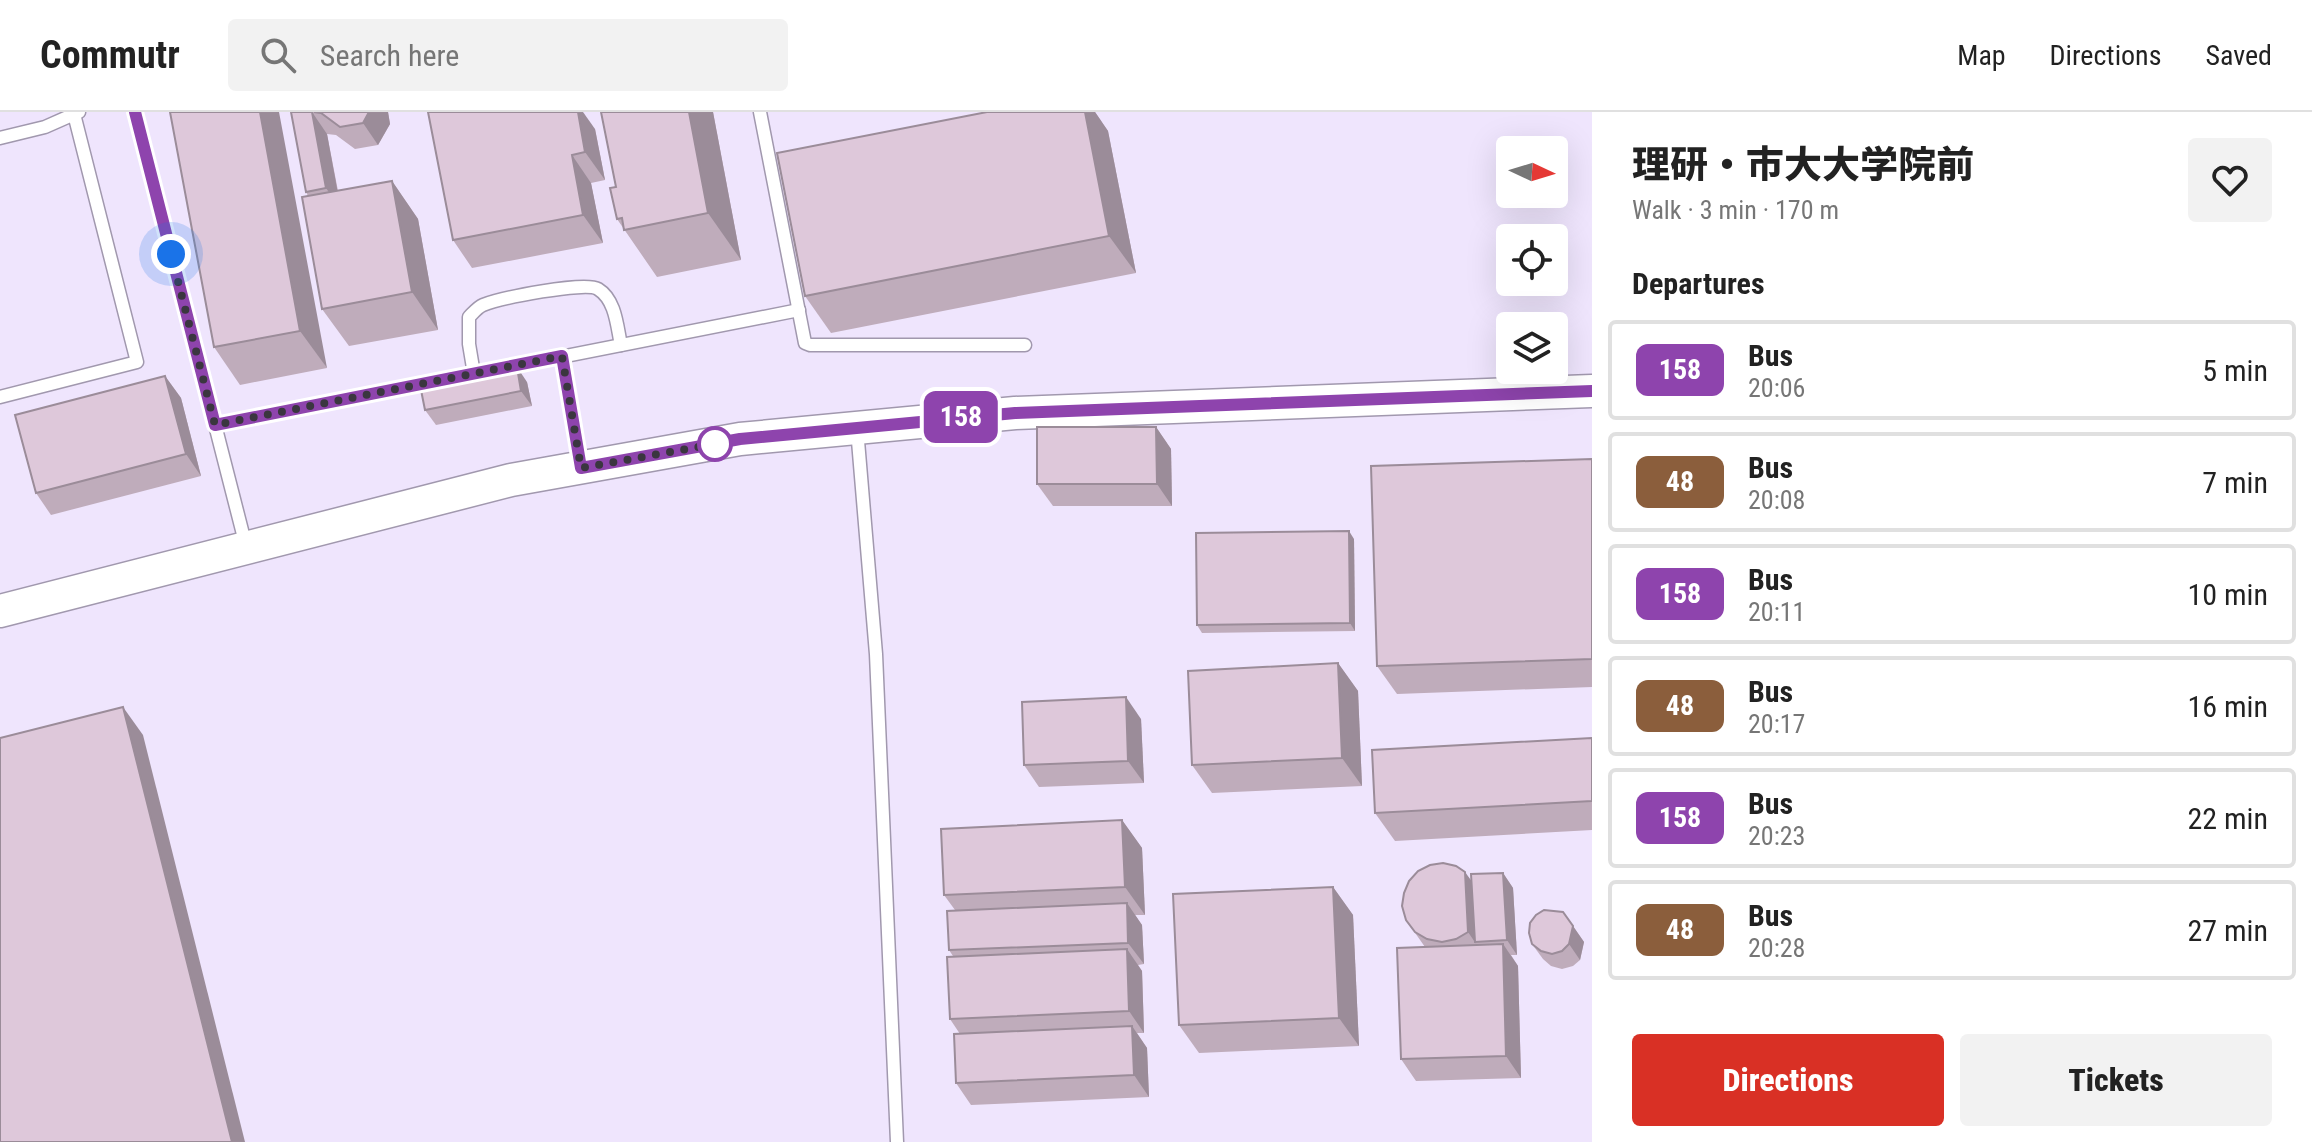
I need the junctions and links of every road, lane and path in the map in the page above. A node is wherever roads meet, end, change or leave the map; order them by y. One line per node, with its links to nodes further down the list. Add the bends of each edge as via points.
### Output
1 (135, 112): 12 (lane)
2 (760, 112): 5 (lane)
3 (76, 113): 4 (lane); 11 (lane, via 137,362)
4 (0, 138)
5 (799, 310): 6 (lane); 7 (lane, via 805,343 810,345)
6 (621, 345): 8 (lane); 9 (lane, via 609,300 598,289 563,288 481,306 469,317)
7 (1025, 345)
8 (562, 356): 9 (lane); 14 (lane)
9 (474, 374): 12 (lane)
10 (1592, 391): 13 (street, via 1015,413)
11 (0, 397)
12 (215, 425): 15 (lane)
13 (856, 426): 14 (street, via 740,439); 17 (lane, via 876,654)
14 (581, 468): 15 (street, via 511,480)
15 (247, 549): 16 (street)
16 (0, 611)
17 (897, 1142)

